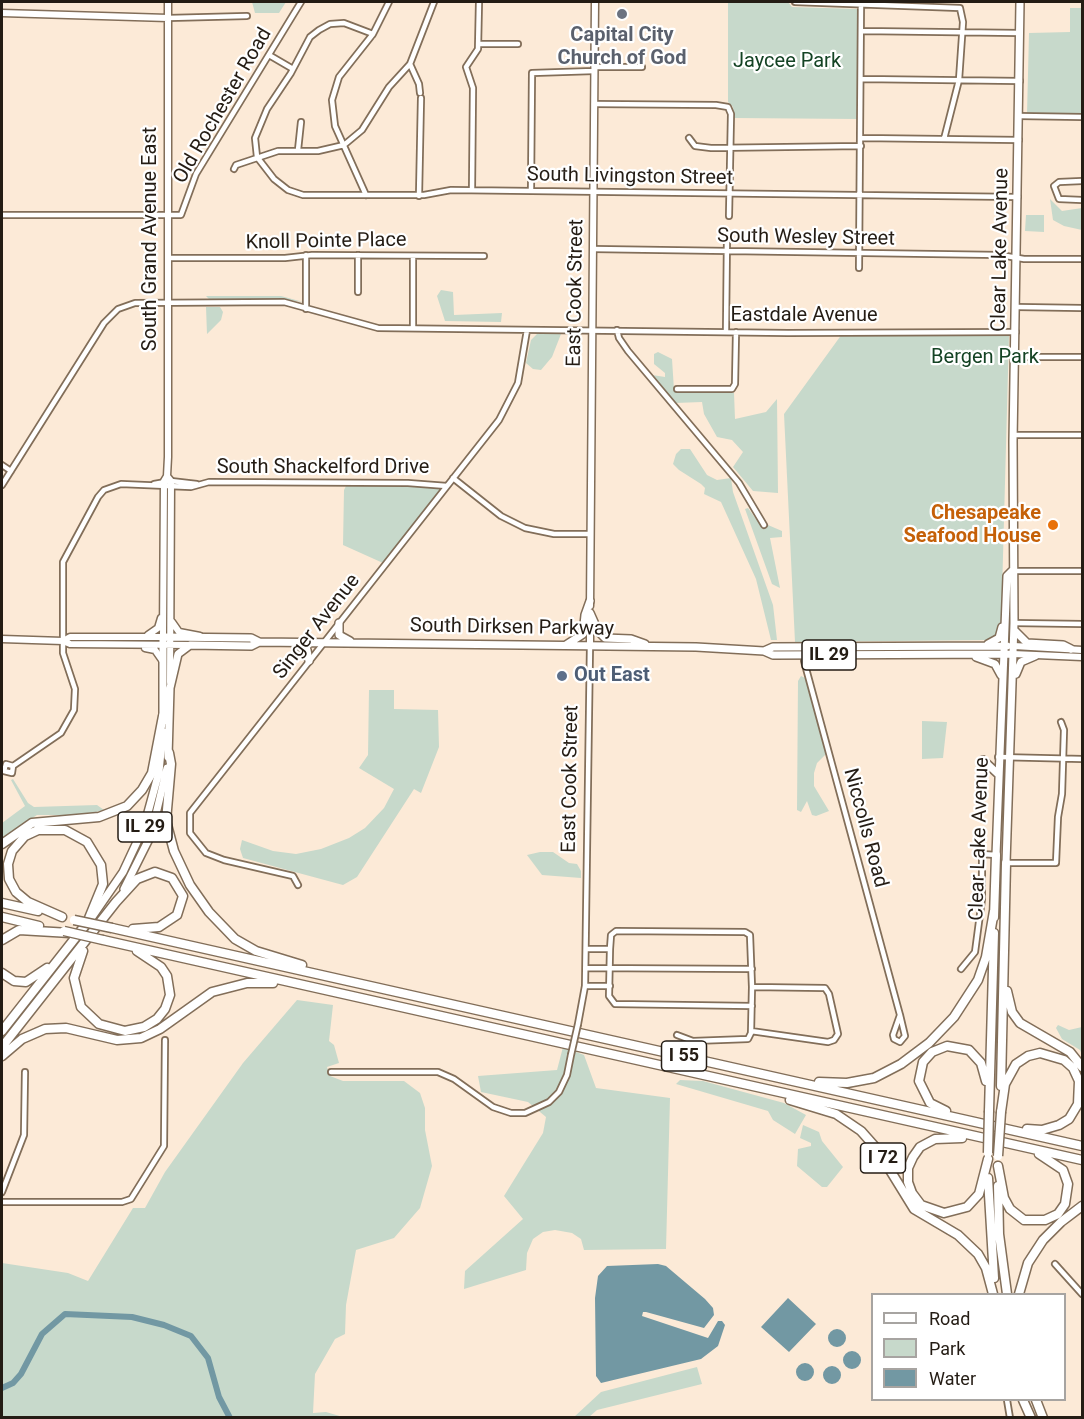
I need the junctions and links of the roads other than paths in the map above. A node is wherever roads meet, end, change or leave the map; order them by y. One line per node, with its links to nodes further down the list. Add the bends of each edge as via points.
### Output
1 (168, 2): 13 (main road, South Grand Avenue East)
2 (301, 2): 20 (street, Old Rochester Road)
3 (389, 2): 17 (street)
4 (434, 2): 21 (street)
5 (479, 2): 18 (street)
6 (595, 2): 24 (main road, East Cook Street)
7 (795, 2): 9 (street)
8 (1020, 2): 16 (main road, Clear Lake Avenue)
9 (861, 4): 10 (street); 14 (street)
10 (926, 4): 15 (street, via 960,8)
11 (2, 13): 13 (main road)
12 (247, 16): 13 (street)
13 (168, 18): 53 (main road, South Grand Avenue East)
14 (861, 31): 15 (street); 25 (street)
15 (963, 32): 16 (street); 26 (street)
16 (1020, 33): 27 (main road, Clear Lake Avenue)
17 (373, 34): 23 (street, via 344,23 322,27 310,37); 36 (street, via 339,77 333,94 333,119)
18 (479, 44): 19 (street); 43 (street, via 466,67 473,88)
19 (518, 44)
20 (269, 55): 23 (street); 53 (street, Old Rochester Road, via 196,174 183,213)
21 (410, 64): 36 (street, via 362,130); 49 (street, via 420,96)
22 (642, 67): 24 (street)
23 (293, 69): 40 (street, via 257,130)
24 (594, 69): 28 (main road, East Cook Street); 44 (street, via 533,72)
25 (862, 79): 26 (street); 33 (street)
26 (959, 80): 27 (street); 34 (street)
27 (1020, 81): 29 (main road, Clear Lake Avenue)
28 (594, 104): 38 (street, via 728,107); 45 (main road, East Cook Street)
29 (1019, 116): 30 (street); 35 (main road, Clear Lake Avenue)
30 (1083, 117)
31 (301, 122): 39 (street)
32 (689, 138): 38 (street, via 695,146)
33 (861, 138): 34 (street); 37 (street)
34 (944, 139): 35 (street)
35 (1019, 140): 50 (main road, Clear Lake Avenue)
36 (344, 145): 39 (street, via 318,151); 47 (street)
37 (861, 146): 38 (street); 48 (street)
38 (730, 147): 46 (street)
39 (298, 150): 40 (street)
40 (257, 157): 41 (street); 47 (street, South Livingston Street, via 279,183 296,193)
41 (234, 169)
42 (1083, 181): 51 (street, via 1059,182 1054,186 1059,199)
43 (472, 190): 44 (street, South Livingston Street); 49 (street, South Livingston Street)
44 (531, 190): 45 (street, South Livingston Street)
45 (593, 191): 46 (street, South Livingston Street); 56 (main road, East Cook Street)
46 (730, 193): 48 (street, South Livingston Street); 54 (street)
47 (366, 195): 49 (street, South Livingston Street)
48 (860, 195): 50 (street, South Livingston Street); 58 (street)
49 (419, 196)
50 (1019, 197): 63 (main road, Clear Lake Avenue)
51 (1083, 200)
52 (2, 215): 53 (street)
53 (167, 216): 64 (main road, South Grand Avenue East)
54 (729, 216)
55 (728, 237): 57 (street)
56 (593, 249): 57 (street, South Wesley Street); 74 (main road, East Cook Street)
57 (728, 252): 58 (street, South Wesley Street); 76 (street)
58 (859, 253): 63 (street, South Wesley Street); 66 (street)
59 (306, 255): 60 (street, Knoll Pointe Place); 64 (street, Knoll Pointe Place); 71 (street)
60 (358, 255): 61 (street, Knoll Pointe Place); 67 (street)
61 (414, 256): 62 (street, Knoll Pointe Place); 72 (street)
62 (484, 256)
63 (1018, 256): 65 (street, South Wesley Street); 69 (main road, Clear Lake Avenue)
64 (168, 258): 68 (main road, South Grand Avenue East)
65 (1083, 259)
66 (859, 268)
67 (358, 292)
68 (168, 303): 71 (street, Eastdale Avenue, via 280,302); 85 (street, via 130,304 108,317); 87 (main road, South Grand Avenue East)
69 (1017, 307): 70 (street); 78 (main road, Clear Lake Avenue)
70 (1083, 308)
71 (306, 309): 72 (street, Eastdale Avenue, via 366,326)
72 (413, 328): 73 (street, Eastdale Avenue)
73 (527, 330): 74 (street, Eastdale Avenue); 86 (street, Singer Avenue, via 522,370 509,404)
74 (592, 330): 75 (street, Eastdale Avenue); 91 (main road, East Cook Street)
75 (617, 330): 76 (street, Eastdale Avenue); 90 (street, via 628,351 739,483)
76 (726, 332): 77 (street, Eastdale Avenue)
77 (736, 332): 78 (street, Eastdale Avenue); 81 (street, via 732,389)
78 (1016, 332): 79 (main road, Clear Lake Avenue)
79 (1015, 357): 80 (street); 82 (main road, Clear Lake Avenue)
80 (1083, 357)
81 (677, 390)
82 (1013, 435): 83 (street); 92 (main road, Clear Lake Avenue)
83 (1083, 435)
84 (2, 465): 85 (street)
85 (11, 471): 88 (street)
86 (453, 478): 89 (street, Singer Avenue); 91 (street, via 501,516 525,528 554,534)
87 (167, 483): 89 (street, South Shackelford Drive); 94 (main road, South Grand Avenue East); 97 (main road, South Grand Avenue East); 105 (street, South Shackelford Drive, via 116,485 98,497 63,562)
88 (2, 485)
89 (447, 486): 99 (street, Singer Avenue)
90 (764, 525)
91 (590, 534): 96 (main road, East Cook Street)
92 (1012, 571): 93 (street); 95 (main road, Clear Lake Avenue, via 1006,576); 101 (main road, Clear Lake Avenue)
93 (1083, 571)
94 (164, 588): 102 (main road, via 160,624); 106 (main road, South Grand Avenue East)
95 (1006, 593): 115 (main road, via 1001,634 993,643); 117 (main road, Clear Lake Avenue)
96 (590, 601): 98 (main road, East Cook Street); 113 (main road, via 583,634)
97 (170, 612): 103 (main road, via 179,632); 106 (main road, South Grand Avenue East)
98 (590, 613): 114 (main road, East Cook Street); 116 (main road, via 606,638 631,639)
99 (339, 623): 109 (street, Singer Avenue); 110 (main road, via 339,635)
100 (1083, 624): 101 (street)
101 (1014, 626): 118 (main road, via 1027,644 1063,645); 119 (main road, Clear Lake Avenue)
102 (145, 636): 105 (main road, South Dirksen Parkway); 106 (main road, South Dirksen Parkway)
103 (203, 637): 106 (main road, South Dirksen Parkway / IL 29); 107 (main road, South Dirksen Parkway / IL 29, via 251,638)
104 (2, 639): 105 (main road, South Dirksen Parkway)
105 (63, 640): 111 (main road, South Dirksen Parkway, via 70,644); 137 (street, South Shackelford Drive, via 64,663 75,689 73,715 61,733)
106 (167, 641): 111 (main road, South Dirksen Parkway); 112 (main road, South Dirksen Parkway / IL 29); 126 (main road, IL 29); 128 (main road)
107 (259, 642): 108 (main road, South Dirksen Parkway / IL 29); 112 (main road, South Dirksen Parkway / IL 29, via 251,646)
108 (290, 642): 109 (main road, South Dirksen Parkway / IL 29); 125 (main road, via 308,650)
109 (324, 643): 110 (main road, South Dirksen Parkway / IL 29); 125 (street, Singer Avenue)
110 (352, 643): 113 (main road, South Dirksen Parkway / IL 29)
111 (133, 645): 126 (main road, via 155,650)
112 (190, 645): 128 (main road, IL 29, via 178,654)
113 (565, 645): 114 (main road, South Dirksen Parkway / IL 29)
114 (590, 645): 116 (main road, South Dirksen Parkway / IL 29); 153 (street, East Cook Street)
115 (984, 645): 117 (main road, South Dirksen Parkway / IL 29); 121 (main road, South Dirksen Parkway / IL 29)
116 (650, 646): 121 (main road, South Dirksen Parkway / IL 29, via 764,651 773,655)
117 (1003, 648): 119 (main road, IL 29); 122 (main road, South Dirksen Parkway / IL 29); 127 (main road, Clear Lake Avenue)
118 (1071, 649): 119 (main road, IL 29); 120 (main road, IL 29)
119 (1013, 650): 123 (main road, IL 29); 131 (main road, Clear Lake Avenue)
120 (1083, 650)
121 (804, 652): 122 (main road, South Dirksen Parkway / IL 29); 168 (street, Niccolls Road)
122 (965, 653): 127 (main road, via 994,663)
123 (1035, 656): 124 (main road, IL 29); 131 (main road, via 1023,660 1016,669 1015,721)
124 (1083, 657)
125 (309, 661): 142 (street, Singer Avenue, via 197,802 189,823 192,839 209,855 293,876)
126 (163, 662): 129 (main road, IL 29)
127 (1002, 678): 133 (main road, Clear Lake Avenue)
128 (170, 688): 132 (main road, IL 29)
129 (163, 716): 139 (highway, via 152,773 131,802 105,816 32,823); 148 (main road, IL 29, via 159,772 144,827)
130 (1061, 722): 134 (street)
131 (1011, 727): 133 (main road, Clear Lake Avenue)
132 (169, 753): 143 (main road, IL 29, via 151,835); 162 (highway, via 166,814 171,843 190,885 213,917 256,951)
133 (1007, 757): 134 (street); 138 (main road, Clear Lake Avenue); 141 (main road, Clear Lake Avenue, via 1002,795)
134 (1063, 758): 135 (street); 141 (street, via 1056,863)
135 (1083, 759)
136 (983, 760): 138 (main road)
137 (13, 766)
138 (998, 774): 140 (main road, Clear Lake Avenue)
139 (2, 844)
140 (996, 855): 145 (highway, Clear Lake Avenue); 160 (street, via 982,854 977,944)
141 (1006, 863): 156 (highway, Clear Lake Avenue)
142 (298, 885)
143 (116, 902): 148 (highway, IL 29); 149 (highway, via 141,877 155,872 172,878 183,896 180,912 165,925 144,929)
144 (2, 903): 147 (highway, I 55)
145 (994, 911): 178 (highway, via 978,980 954,1017 910,1058 882,1075 847,1083); 181 (highway, Clear Lake Avenue)
146 (2, 917): 150 (highway, I 55)
147 (62, 917): 148 (highway, I 55, bridge); 148 (highway, via 28,902 9,879 12,851 25,836 38,830 58,828 76,834 98,857 103,884)
148 (92, 926): 149 (highway, I 55, bridge); 152 (highway, via 75,969 78,1000 99,1024 118,1031 139,1029 157,1019 165,1009 170,995 167,976 152,958); 155 (highway, IL 29); 173 (highway, IL 29)
149 (114, 927): 162 (highway, I 55)
150 (63, 932): 151 (highway, via 19,930); 152 (highway, I 55, bridge)
151 (2, 940)
152 (114, 943): 166 (highway, I 55)
153 (586, 949): 154 (street); 157 (street, East Cook Street)
154 (610, 949): 158 (street); 159 (street, via 614,933 745,932 750,934)
155 (63, 954): 161 (highway, via 31,980 14,981); 170 (highway, IL 29)
156 (1004, 959): 175 (highway, via 1007,996 1016,1018 1030,1031 1070,1053); 180 (highway, Clear Lake Avenue)
157 (586, 968): 158 (street); 163 (street, East Cook Street)
158 (610, 968): 159 (street); 164 (street)
159 (752, 969): 165 (street)
160 (961, 969)
161 (2, 973)
162 (371, 986): 178 (highway, I 55)
163 (585, 986): 164 (street); 177 (street, East Cook Street, bridge, via 567,1075 559,1092 549,1102 525,1113 500,1110 438,1072)
164 (610, 986): 167 (street, via 609,996 615,1004)
165 (752, 987): 167 (street); 169 (street, via 825,988 838,1034 828,1042)
166 (335, 992): 174 (highway, via 269,983 239,984 212,992 141,1038 121,1040 66,1028 45,1029 22,1039); 179 (highway, I 55)
167 (752, 1006): 169 (street)
168 (900, 1016): 168 (street, Niccolls Road, via 893,1035 900,1042 905,1036)
169 (751, 1030): 171 (street, via 748,1039 693,1041)
170 (2, 1031)
171 (677, 1035)
172 (165, 1040): 191 (street, via 164,1146 135,1194 122,1202)
173 (2, 1047)
174 (2, 1056)
175 (1083, 1068)
176 (25, 1072): 190 (street, via 24,1135)
177 (332, 1072)
178 (759, 1073): 182 (highway, I 55)
179 (724, 1080): 184 (highway, I 55); 194 (highway, I 72, via 827,1110 855,1126 877,1149 914,1209 973,1248 986,1268)
180 (1001, 1099): 183 (highway, via 1006,1078 1016,1064 1034,1054 1050,1054 1064,1060 1079,1081 1078,1104 1069,1119 1059,1125 1042,1130); 189 (highway, Clear Lake Avenue, bridge)
181 (989, 1110): 182 (highway, via 985,1075 974,1054 956,1046 937,1049 921,1067 919,1081 923,1092 934,1106); 187 (highway, bridge)
182 (969, 1120): 183 (highway, I 55)
183 (997, 1126): 186 (highway, I 55)
184 (994, 1141): 185 (highway, I 55); 187 (highway, via 953,1137 930,1141 920,1147 910,1163 909,1187 917,1201 927,1208 944,1214 958,1211 979,1194)
185 (1020, 1146): 188 (highway, I 55); 189 (highway, via 1054,1161 1066,1174 1068,1195 1058,1214 1034,1222 1018,1217 1004,1198)
186 (1083, 1146)
187 (988, 1156): 195 (highway, via 988,1223)
188 (1083, 1160)
189 (998, 1166): 196 (highway, via 999,1234)
190 (2, 1192)
191 (2, 1202)
192 (1083, 1206): 197 (highway, via 1043,1240 1028,1263)
193 (1055, 1264): 198 (street)
194 (995, 1293)
195 (995, 1293)
196 (1007, 1293)
197 (1019, 1293)
198 (1083, 1294)
199 (1007, 1401): 202 (street)
200 (1023, 1401): 203 (highway)
201 (1036, 1401): 204 (highway)
202 (1010, 1418)
203 (1031, 1418)
204 (1043, 1418)

